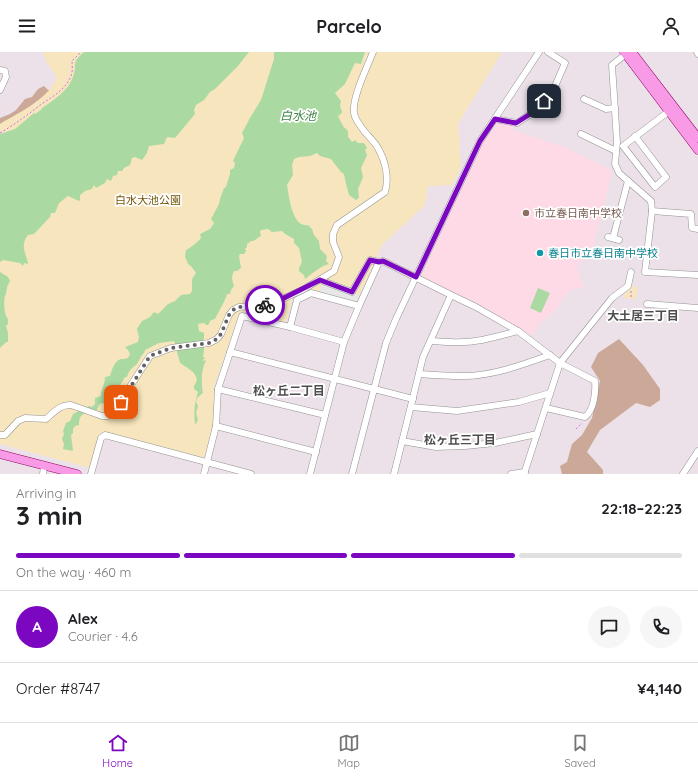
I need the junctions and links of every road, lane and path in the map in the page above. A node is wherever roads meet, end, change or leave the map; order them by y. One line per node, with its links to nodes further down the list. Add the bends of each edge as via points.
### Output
1 (81, 52): 12 (path, via 72,61 72,74 57,94)
2 (373, 52): 26 (street, via 356,96 354,114 379,150 386,170 387,185 384,192 337,225 333,234 339,257 336,267)
3 (539, 52): 11 (street)
4 (548, 52): 11 (street, via 565,63 554,91 535,111 516,123)
5 (627, 53): 9 (street, via 612,65); 10 (main road); 15 (main road)
6 (0, 70): 7 (street, via 5,71 6,77)
7 (0, 90)
8 (584, 99): 9 (street, via 594,100 606,109)
9 (615, 108): 17 (street)
10 (668, 112): 14 (street); 16 (main road)
11 (495, 119): 25 (street, via 480,141)
12 (0, 132)
13 (581, 134): 17 (street)
14 (635, 136): 14 (street, via 623,146 655,186 666,177)
15 (698, 138)
16 (698, 150)
17 (616, 151): 18 (street, via 615,164 619,173)
18 (628, 181): 19 (street, via 651,201); 21 (street)
19 (652, 211): 20 (street, via 691,214 692,228); 24 (street, via 645,272)
20 (698, 229)
21 (613, 238)
22 (379, 262): 25 (street, via 383,261); 26 (street, via 370,260 352,292); 29 (street)
23 (630, 272): 37 (street, via 628,286 612,298)
24 (698, 275)
25 (416, 277): 27 (street); 40 (street, via 386,344)
26 (320, 280): 51 (street, via 276,302 233,310 221,334 209,343 171,348 150,356 114,411 108,416 66,405 58,408 46,419 25,418 18,421 5,435)
27 (451, 296): 32 (street); 33 (street)
28 (647, 304): 30 (street)
29 (359, 306): 31 (street, via 310,294 297,300); 34 (street)
30 (698, 308)
31 (290, 327): 34 (street); 35 (street, via 242,316)
32 (518, 331): 33 (street, via 471,342); 36 (street)
33 (431, 341): 38 (street, via 423,357)
34 (344, 342): 39 (street)
35 (230, 352): 39 (street); 41 (street)
36 (550, 356): 37 (street); 38 (street, via 488,373 463,376)
37 (560, 363): 42 (street); 47 (street, via 595,381 596,390 589,413)
38 (419, 374): 43 (street)
39 (335, 378): 40 (street); 46 (street)
40 (373, 388): 43 (street); 64 (street)
41 (218, 389): 46 (street); 48 (street)
42 (550, 393): 44 (street, via 520,402 457,411); 45 (street)
43 (413, 399): 44 (street)
44 (411, 407): 52 (street)
45 (546, 408): 47 (street); 50 (street)
46 (325, 415): 54 (street)
47 (585, 417): 49 (path)
48 (216, 426): 54 (street); 56 (street)
49 (576, 428)
50 (537, 434): 52 (street, via 495,443 443,447); 58 (street)
51 (0, 435)
52 (402, 441): 65 (street)
53 (698, 451): 67 (street)
54 (316, 452): 63 (street)
55 (0, 454): 57 (main road)
56 (207, 463): 60 (street, via 105,435 101,438); 61 (street); 62 (street)
57 (43, 470): 59 (main road)
58 (525, 473): 66 (street)
59 (77, 474)
60 (91, 474)
61 (204, 474)
62 (251, 474)
63 (310, 474)
64 (352, 474)
65 (395, 474)
66 (511, 474)
67 (683, 474)

